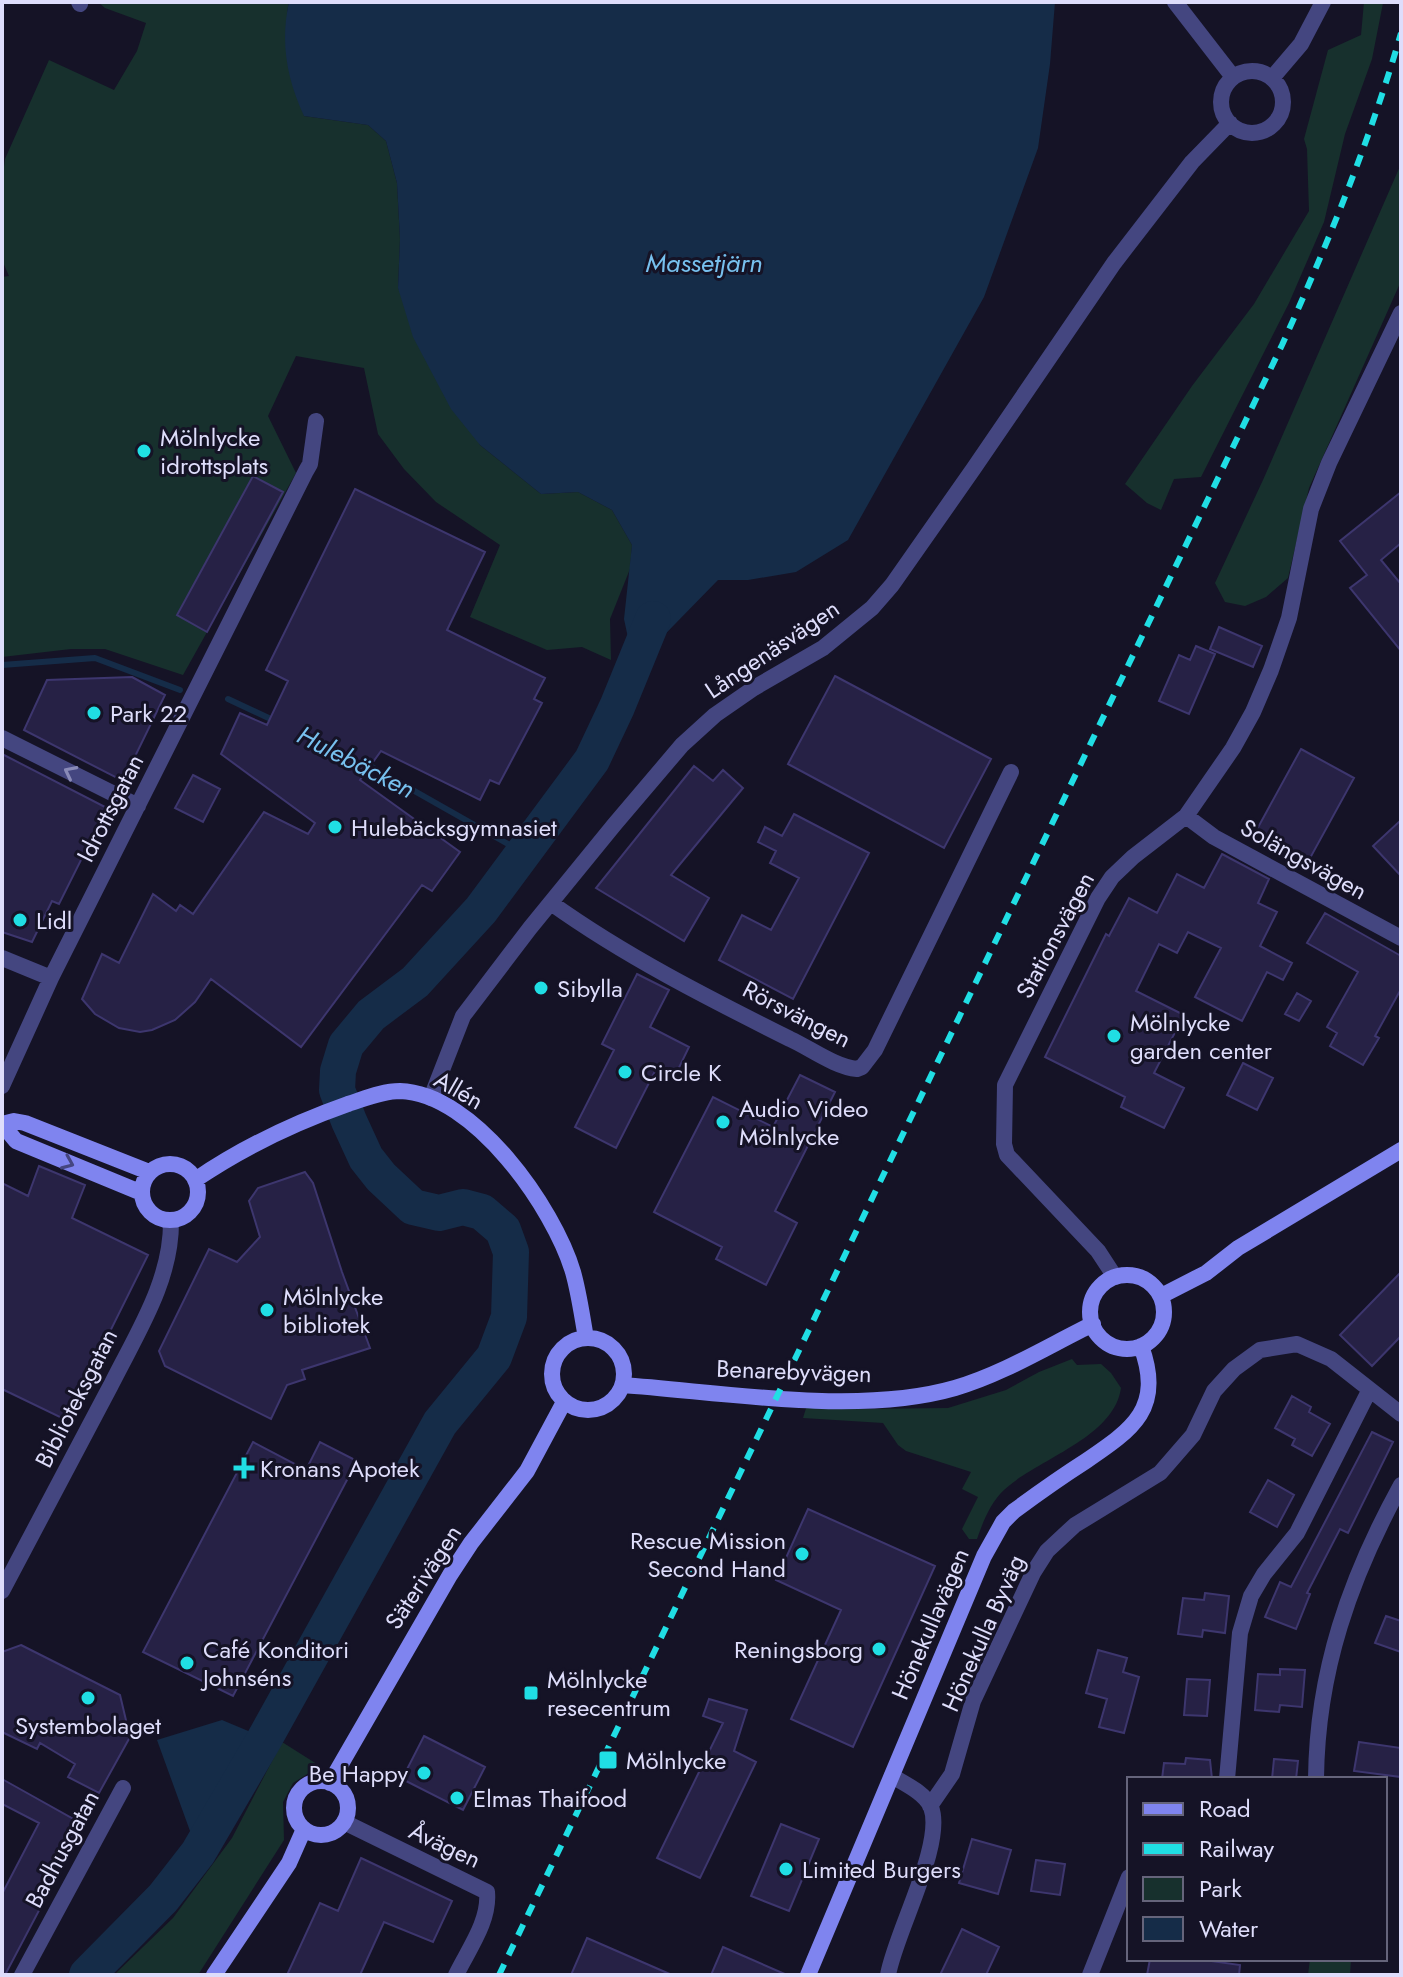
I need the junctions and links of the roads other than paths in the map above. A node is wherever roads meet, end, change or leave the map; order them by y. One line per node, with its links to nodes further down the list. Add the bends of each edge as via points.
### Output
1 (1175, 2): 3 (street)
2 (1323, 2): 4 (street, via 1301,44)
3 (1233, 77): 4 (street, via 1251,71); 5 (street, via 1222,104)
4 (1272, 78): 5 (street, via 1283,99 1275,122 1253,132)
5 (1230, 123): 12 (street, Långenäsvägen, via 1192,162 1114,263 872,608 823,648 754,688 692,735)
6 (1401, 313): 11 (street, Stationsvägen, via 1311,509 1289,618 1271,670 1233,748)
7 (316, 421): 10 (street, Idrottsgatan, via 310,464)
8 (2, 738): 10 (street, one-way to 8)
9 (1011, 772): 12 (street, Rörsvängen, via 875,1050 857,1069 669,976)
10 (138, 806): 15 (street, Idrottsgatan)
11 (1186, 816): 13 (street, Solängsvägen, via 1214,837); 24 (street, Stationsvägen, via 1112,877 1005,1085 1007,1155 1098,1251)
12 (551, 903): 17 (street, Långenäsvägen, via 463,1016)
13 (1401, 938)
14 (2, 958): 15 (street)
15 (51, 978): 16 (street, Idrottsgatan)
16 (2, 1086)
17 (431, 1098): 21 (street, Allén, via 401,1091 308,1118); 27 (street, Allén, via 490,1139 545,1212 572,1271)
18 (2, 1124): 20 (street, via 25,1123); 22 (street, one-way to 22, via 16,1141)
19 (1401, 1150): 25 (street)
20 (149, 1172): 21 (street, via 174,1164); 22 (street)
21 (195, 1180): 23 (street, via 194,1206)
22 (142, 1193): 23 (street, via 151,1212)
23 (171, 1220): 34 (street, Biblioteksgatan, via 171,1247 160,1286)
24 (1115, 1277): 25 (street, via 1142,1278); 26 (street, via 1094,1296)
25 (1161, 1296): 28 (street, via 1162,1325)
26 (1093, 1324): 28 (street, via 1112,1345); 29 (street, Benarebyvägen, via 998,1372 904,1397 846,1402)
27 (586, 1338): 29 (street, via 598,1339 617,1352); 31 (street, via 572,1341 553,1362 551,1377)
28 (1141, 1346): 35 (street, Hönekullavägen, via 1150,1380 1143,1412 1117,1441 1003,1522)
29 (622, 1385): 31 (street, via 606,1405 595,1409)
30 (1369, 1391): 32 (street, Hönekulla Byväg); 36 (street, via 1297,1533 1251,1596 1240,1633); 40 (street, Hönekulla Byväg, via 1331,1359 1297,1344 1260,1350 1234,1369 1214,1391 1193,1435 1160,1473 1075,1525 1047,1551 973,1701 952,1774)
31 (564, 1402): 38 (street, Säterivägen, via 527,1471 450,1575)
32 (1401, 1414)
33 (1401, 1485): 37 (street, via 1352,1586 1335,1643)
34 (2, 1591)
35 (892, 1776): 40 (street); 47 (street, Hönekullavägen)
36 (1227, 1777)
37 (1316, 1777)
38 (330, 1783): 41 (street, via 345,1796); 42 (street, via 315,1782 298,1795 294,1809)
39 (123, 1788): 44 (street, Badhusgatan)
40 (930, 1806): 48 (street, via 934,1820 927,1859)
41 (344, 1822): 42 (street, via 326,1835); 46 (street, Åvägen, via 487,1892 489,1906)
42 (304, 1829): 45 (street, via 289,1863)
43 (1127, 1882): 49 (street)
44 (22, 1975)
45 (214, 1975)
46 (456, 1975)
47 (808, 1975)
48 (888, 1975)
49 (1090, 1975)

